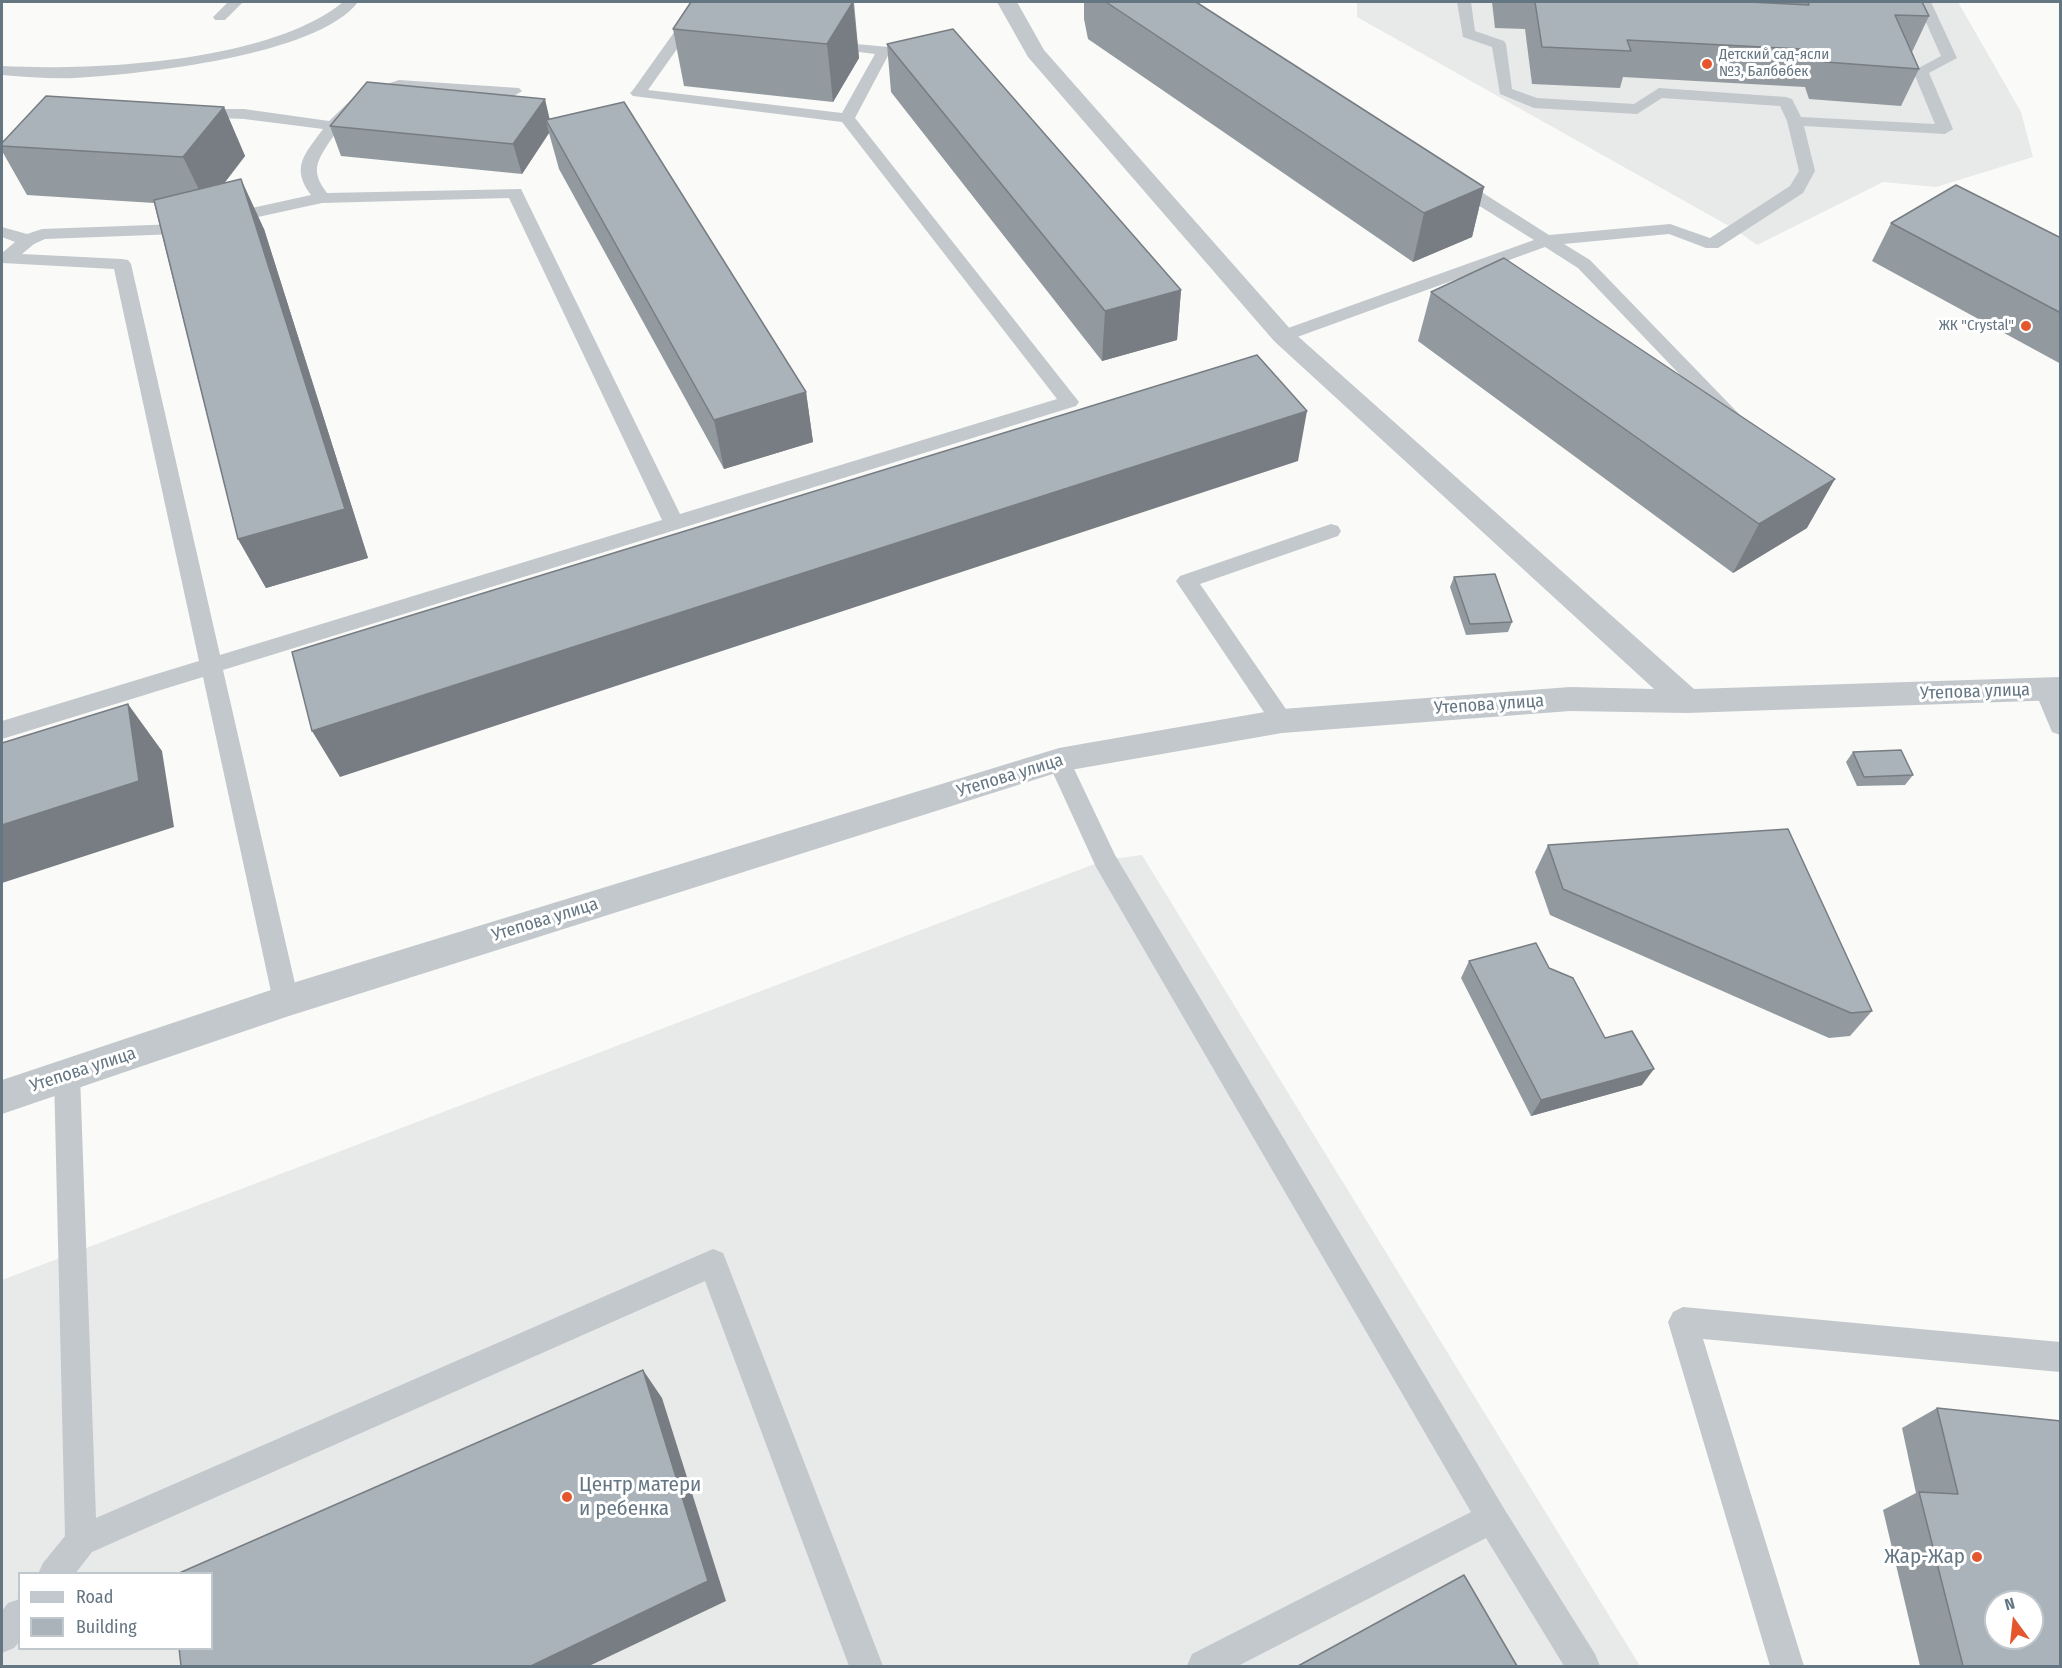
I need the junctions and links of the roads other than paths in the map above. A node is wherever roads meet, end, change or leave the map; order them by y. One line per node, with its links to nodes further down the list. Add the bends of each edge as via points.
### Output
1 (236, 2): 6 (lane)
2 (351, 2): 9 (lane, via 324,23 266,45 158,64 74,73)
3 (1007, 2): 21 (street, via 1035,52)
4 (1464, 2): 13 (lane, via 1468,34 1499,44 1505,91 1534,103 1636,109 1659,93 1682,94 1786,102)
5 (1924, 2): 13 (lane, via 1949,58 1921,71 1945,129)
6 (220, 17)
7 (720, 32): 12 (lane, via 685,27 638,93)
8 (814, 42): 12 (lane, via 884,50)
9 (2, 71)
10 (514, 91): 14 (lane, via 399,85 362,97)
11 (175, 110): 14 (lane)
12 (847, 118): 23 (lane, via 1069,402)
13 (1795, 121): 19 (lane, via 1807,171 1797,189 1712,244 1670,229)
14 (333, 126): 16 (lane, via 309,161 309,182)
15 (1442, 175): 19 (lane)
16 (322, 198): 18 (lane, via 178,230 64,231); 23 (lane, via 515,193)
17 (2, 232): 18 (lane)
18 (28, 240): 20 (lane)
19 (1549, 240): 21 (lane); 22 (lane, via 1584,264)
20 (4, 257): 25 (lane, via 122,264)
21 (1283, 336): 27 (street)
22 (1748, 435)
23 (674, 524): 25 (lane)
24 (1331, 531): 28 (lane, via 1187,581)
25 (211, 666): 30 (lane); 32 (lane)
26 (2053, 689): 27 (street, Утепова улица); 29 (lane)
27 (1687, 700): 28 (street, Утепова улица, via 1570,699)
28 (1282, 721): 31 (street, Утепова улица)
29 (2061, 726)
30 (2, 730)
31 (1059, 760): 32 (street, Утепова улица); 36 (lane, via 1105,860)
32 (286, 1001): 33 (street, Утепова улица)
33 (67, 1076): 34 (street, Утепова улица); 37 (lane)
34 (2, 1096)
35 (2061, 1357): 44 (lane, via 1683,1322)
36 (1492, 1518): 42 (lane); 43 (lane)
37 (81, 1541): 38 (lane); 41 (lane, via 713,1263)
38 (56, 1572)
39 (18, 1617): 40 (lane)
40 (2, 1636)
41 (866, 1666)
42 (1204, 1666)
43 (1583, 1666)
44 (1787, 1666)

